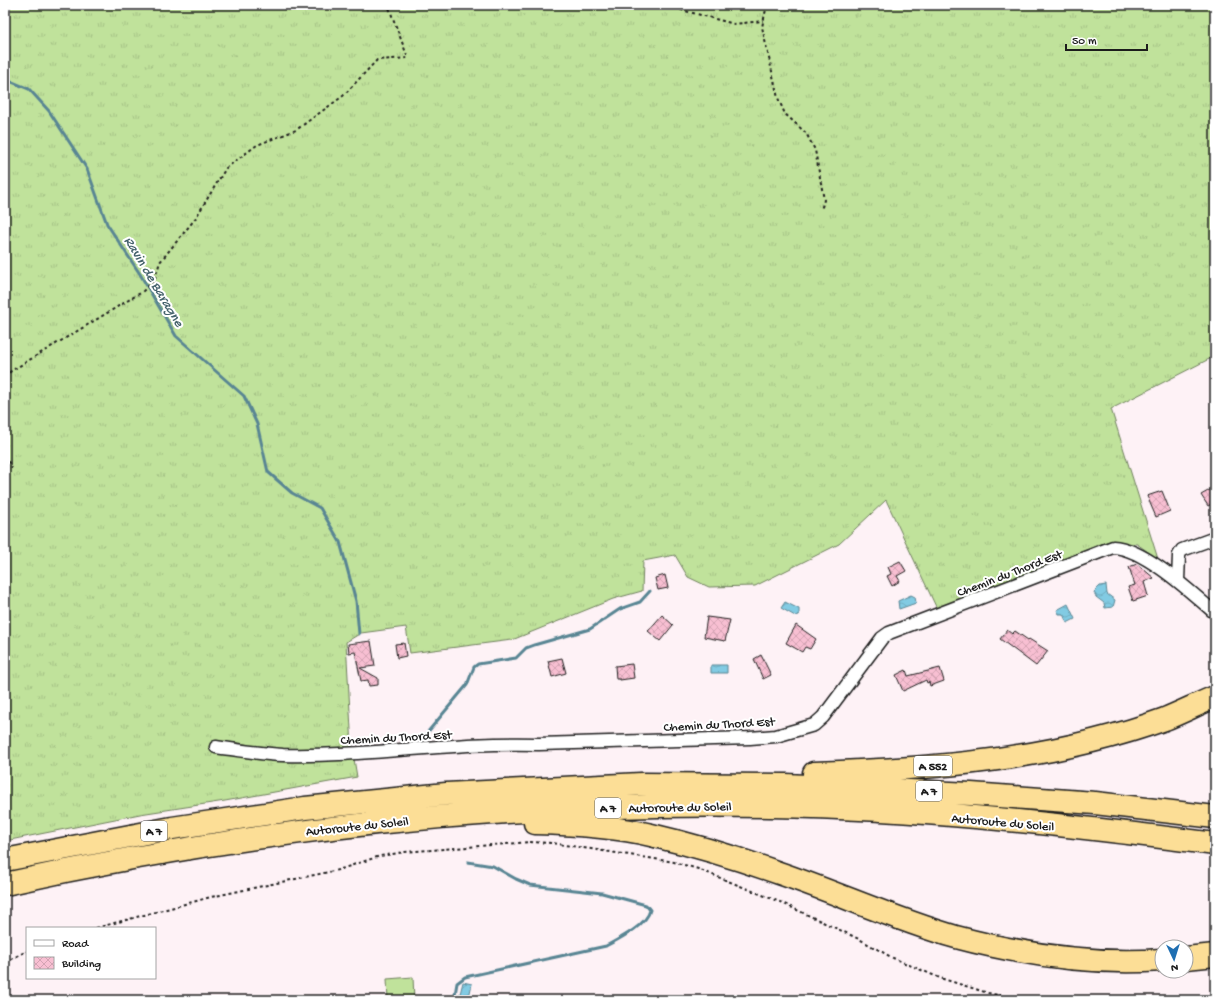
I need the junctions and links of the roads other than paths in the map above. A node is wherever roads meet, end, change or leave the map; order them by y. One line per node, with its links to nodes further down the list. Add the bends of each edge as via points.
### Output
1 (1215, 538): 2 (street, via 1182,550 1179,555)
2 (1178, 581): 3 (street, Chemin du Thord Est); 5 (street, Chemin du Thord Est, via 1137,555 1120,547 1113,547 890,633 882,638 819,722 776,736 547,744 506,743 358,754 283,755)
3 (1215, 613)
4 (1215, 697): 6 (highway, A 552, via 1165,719 1063,747 1012,757 964,764 863,772 776,774)
5 (216, 747)
6 (641, 784): 7 (highway, Autoroute du Soleil / A 7, via 786,785 971,794 1095,803); 9 (highway, Autoroute du Soleil / A 7, via 446,794 305,808 172,828)
7 (1215, 817)
8 (1215, 844): 10 (highway, Autoroute du Soleil / A 7, via 1114,831 928,814 771,806 649,806 459,814 369,823 154,854)
9 (5, 860)
10 (5, 884)
11 (5, 891): 14 (highway, via 133,866 296,841 378,831 496,822 541,823 604,827 657,836 779,873 877,910 994,947 1087,961)
12 (1215, 955): 13 (highway)
13 (1194, 957)
14 (1154, 960)

